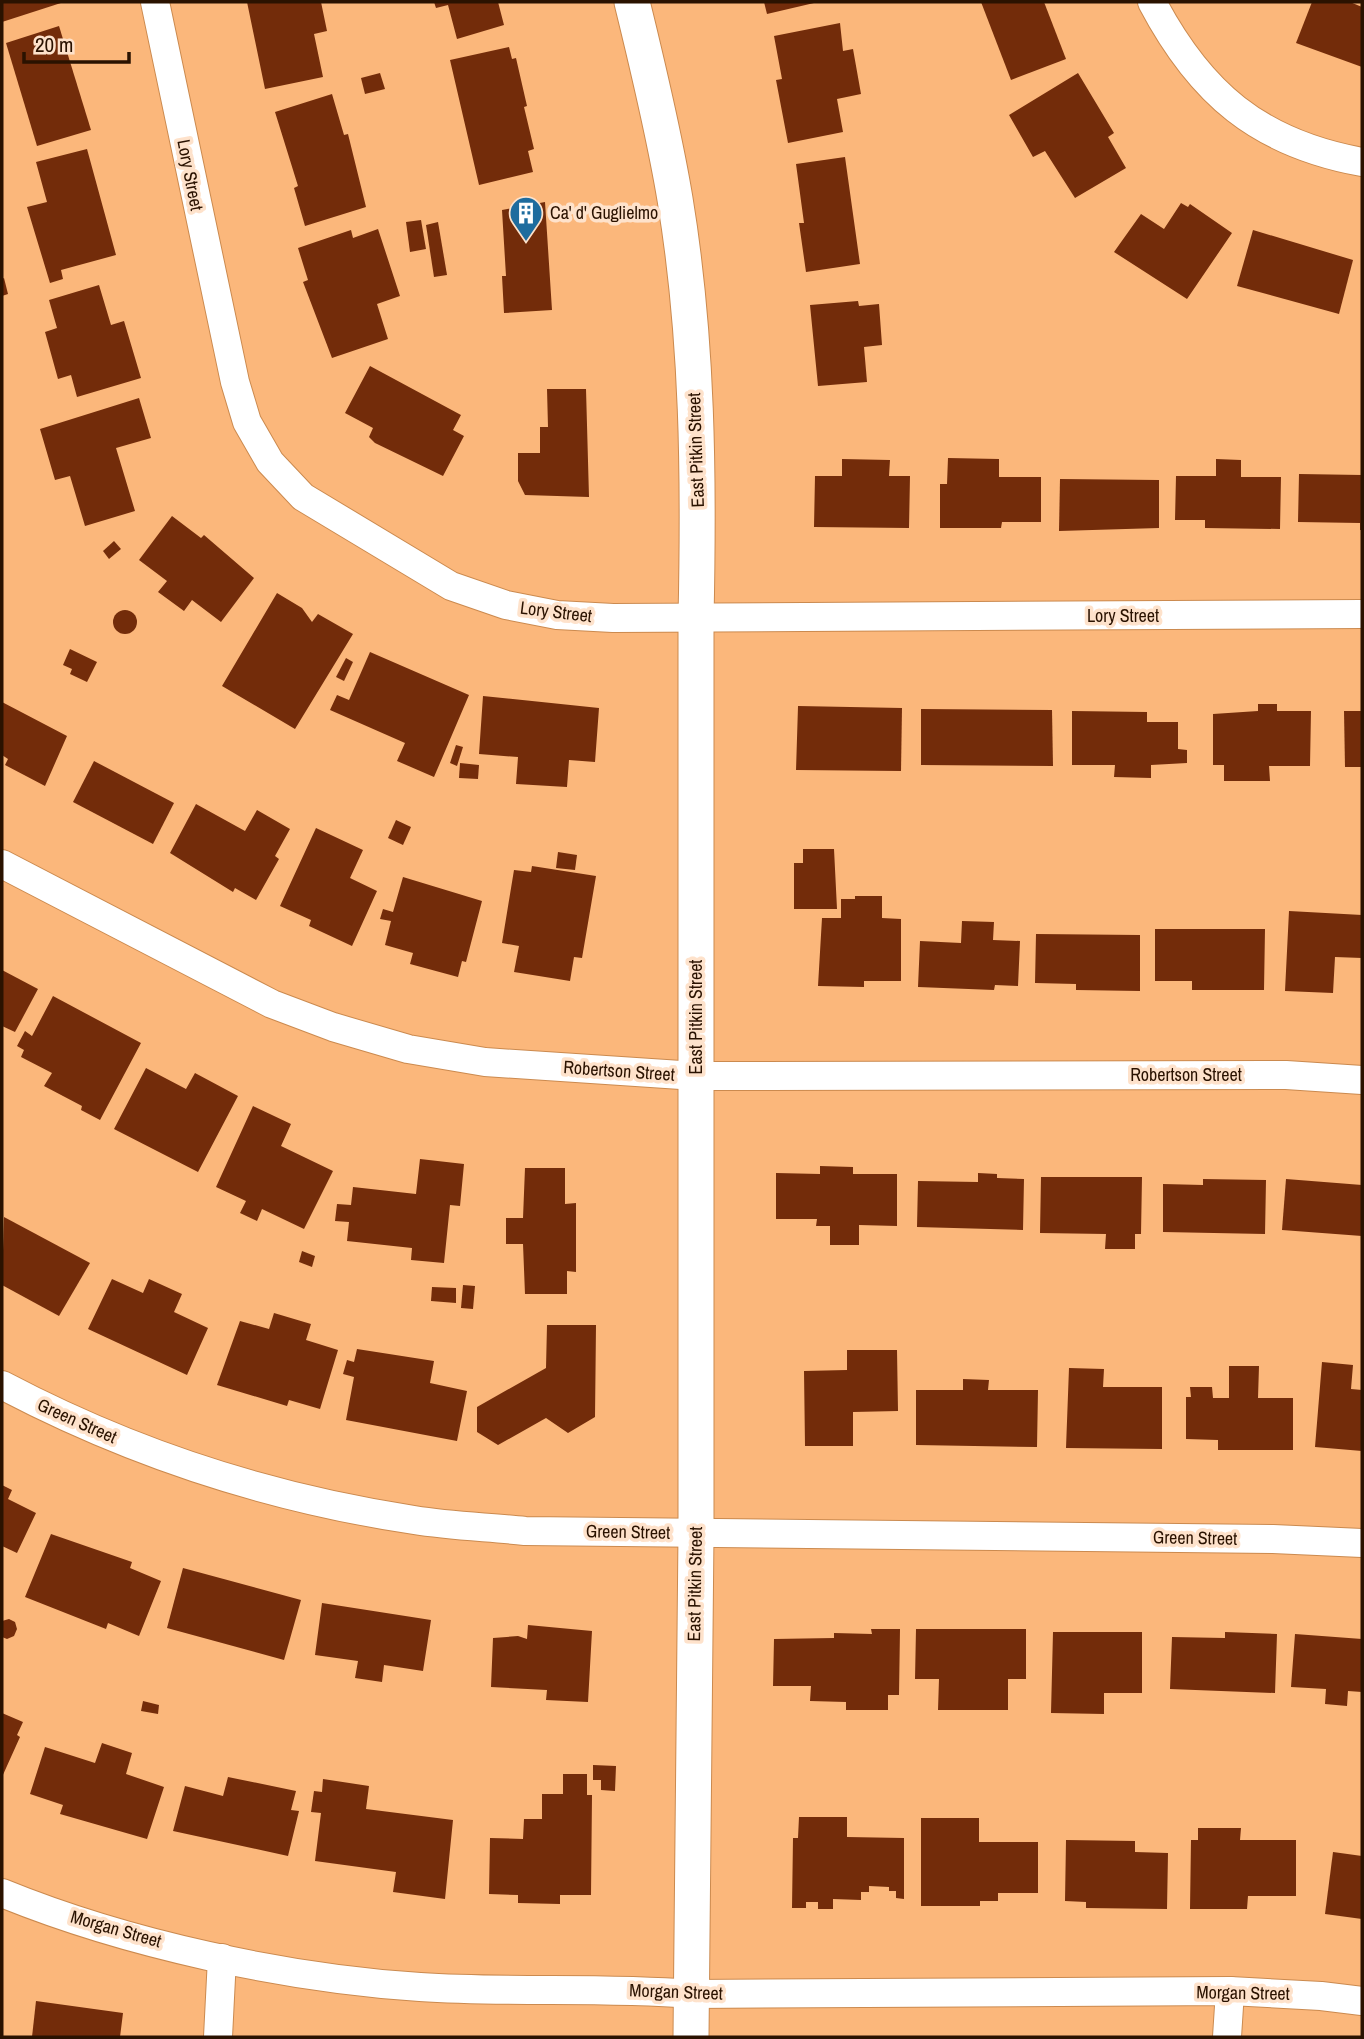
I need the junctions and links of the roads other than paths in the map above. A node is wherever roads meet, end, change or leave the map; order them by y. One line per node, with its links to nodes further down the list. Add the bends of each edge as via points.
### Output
1 (156, 2): 6 (street, Lory Street, via 226,346 247,422 270,462 303,497 451,586 506,605 556,615)
2 (632, 2): 6 (street, East Pitkin Street, via 675,200 689,324 699,478)
3 (1152, 2): 4 (street, via 1174,45 1226,102 1290,142)
4 (1362, 162)
5 (1362, 614): 6 (street, Lory Street)
6 (696, 619): 8 (street, East Pitkin Street)
7 (2, 864): 8 (street, Robertson Street, via 272,1004 333,1027 408,1049 485,1062)
8 (696, 1076): 9 (street, Robertson Street, via 1286,1075); 11 (street, East Pitkin Street)
9 (1362, 1080)
10 (2, 1385): 11 (street, Green Street, via 138,1448 306,1500 415,1520 525,1531)
11 (696, 1533): 12 (street, Green Street); 16 (street, East Pitkin Street)
12 (1362, 1543)
13 (2, 1893): 14 (street, Morgan Street, via 107,1928)
14 (222, 1958): 16 (street, Morgan Street, via 418,1987); 18 (street)
15 (1230, 1991): 16 (street, Morgan Street); 17 (street, Morgan Street); 20 (street)
16 (691, 1994): 19 (street, East Pitkin Street)
17 (1362, 2001)
18 (218, 2037)
19 (691, 2037)
20 (1227, 2037)

